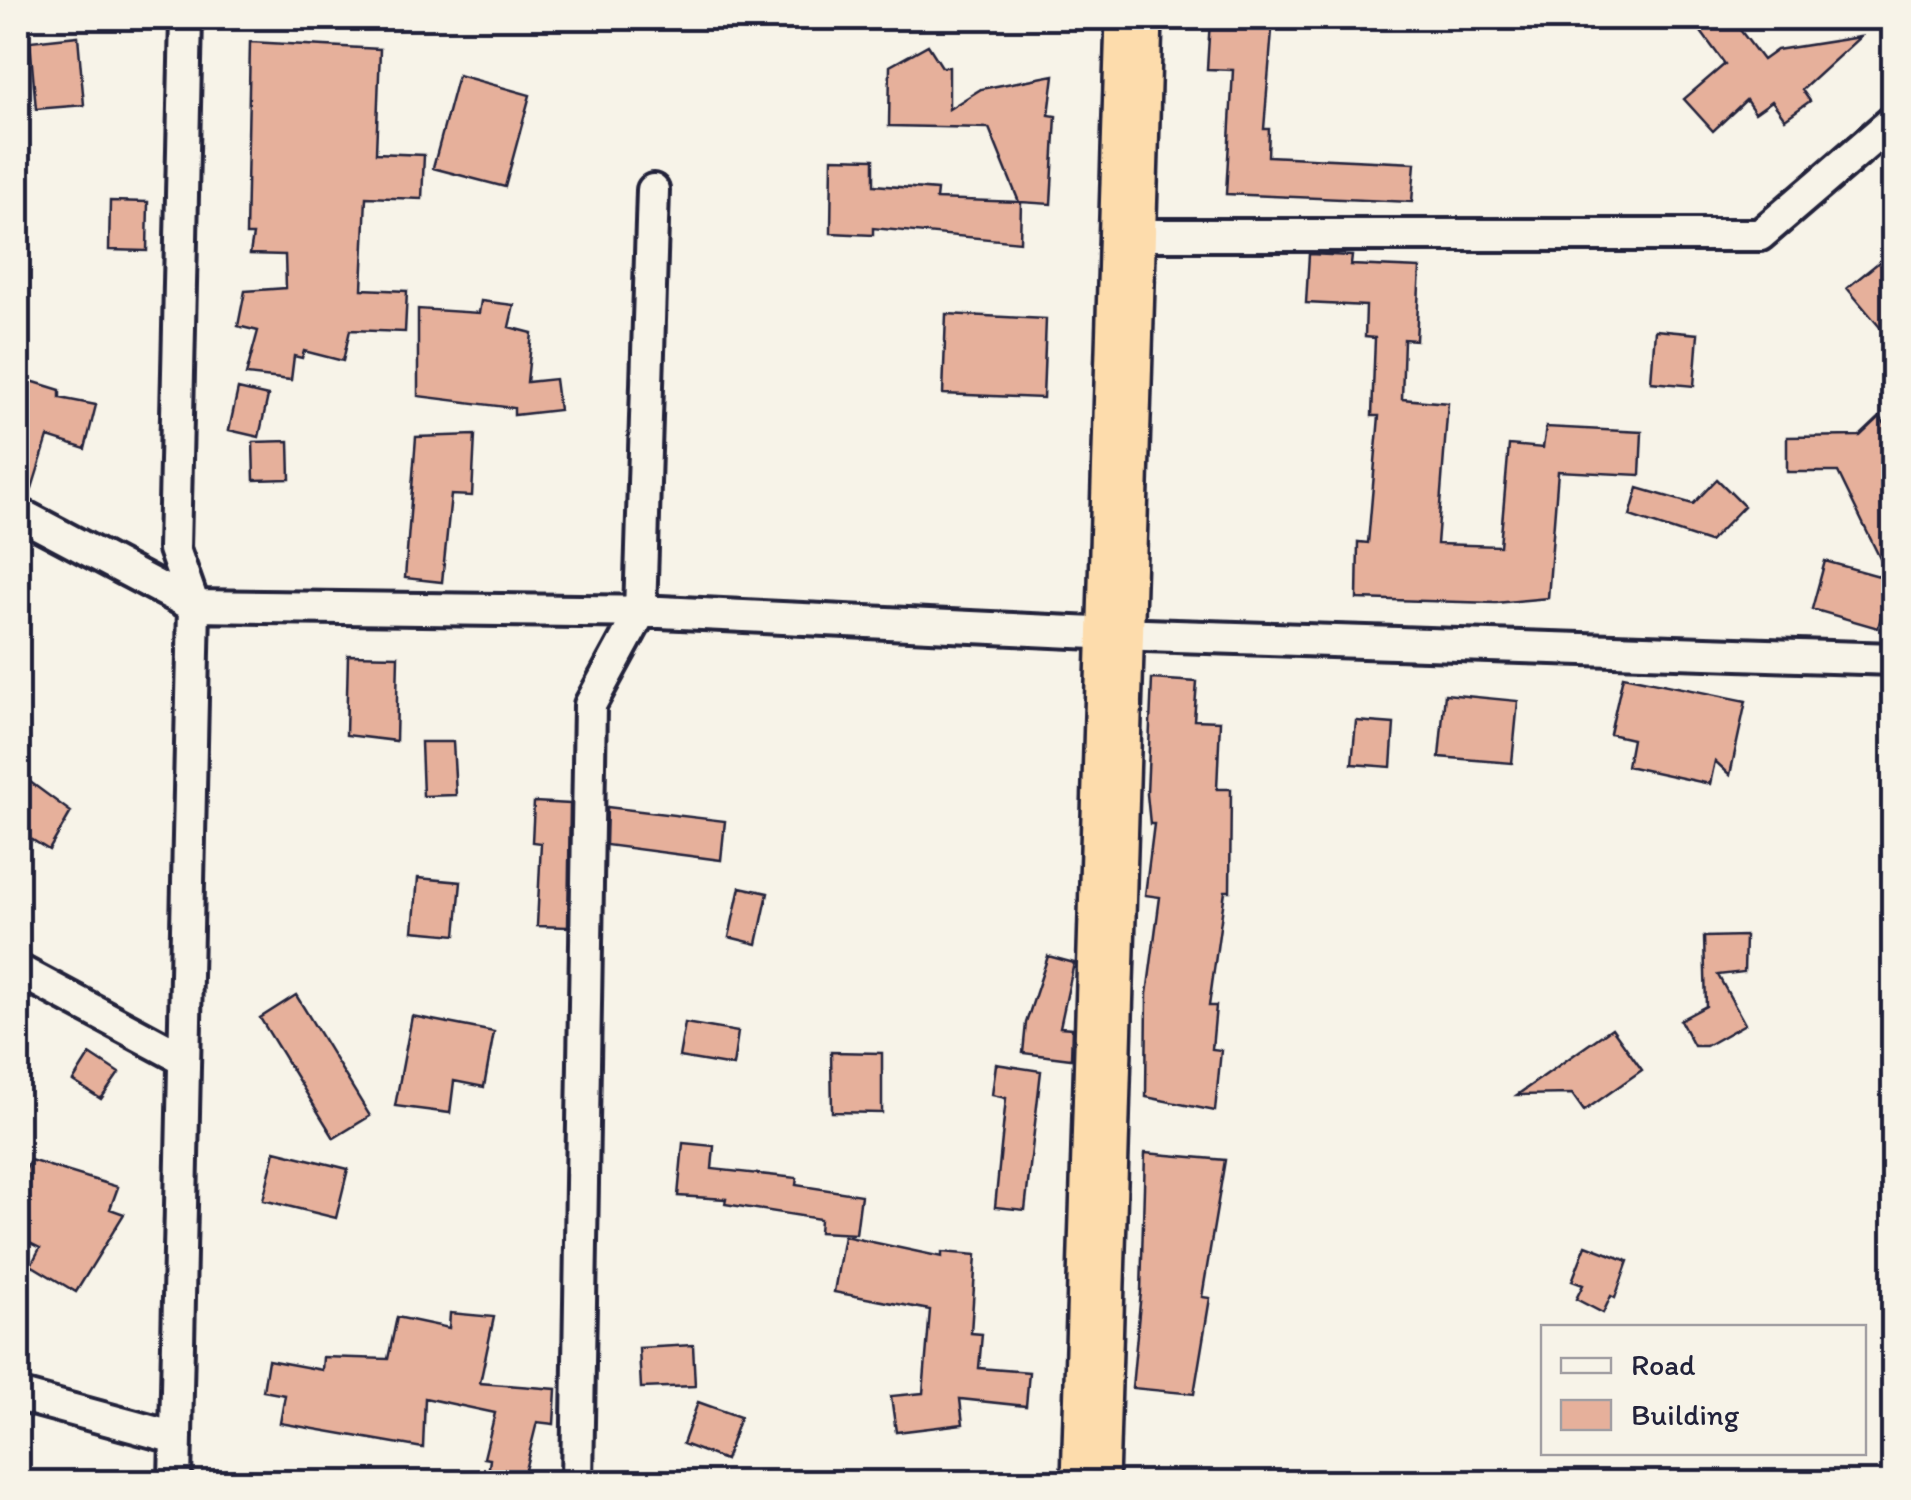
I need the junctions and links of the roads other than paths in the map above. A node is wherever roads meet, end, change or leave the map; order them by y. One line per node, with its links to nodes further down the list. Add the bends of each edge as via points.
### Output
1 (186, 18): 7 (street, via 174,548)
2 (1134, 18): 5 (highway)
3 (1894, 120): 5 (street, via 1760,235)
4 (653, 190): 8 (street)
5 (1127, 235): 9 (highway)
6 (18, 513): 7 (street)
7 (194, 606): 8 (street); 12 (street)
8 (640, 612): 9 (street); 16 (street, via 590,705)
9 (1115, 634): 10 (street); 17 (highway)
10 (1894, 659)
11 (18, 970): 12 (street)
12 (184, 1060): 14 (street)
13 (18, 1395): 14 (street)
14 (176, 1438): 15 (street)
15 (175, 1482)
16 (577, 1482)
17 (1090, 1482)

